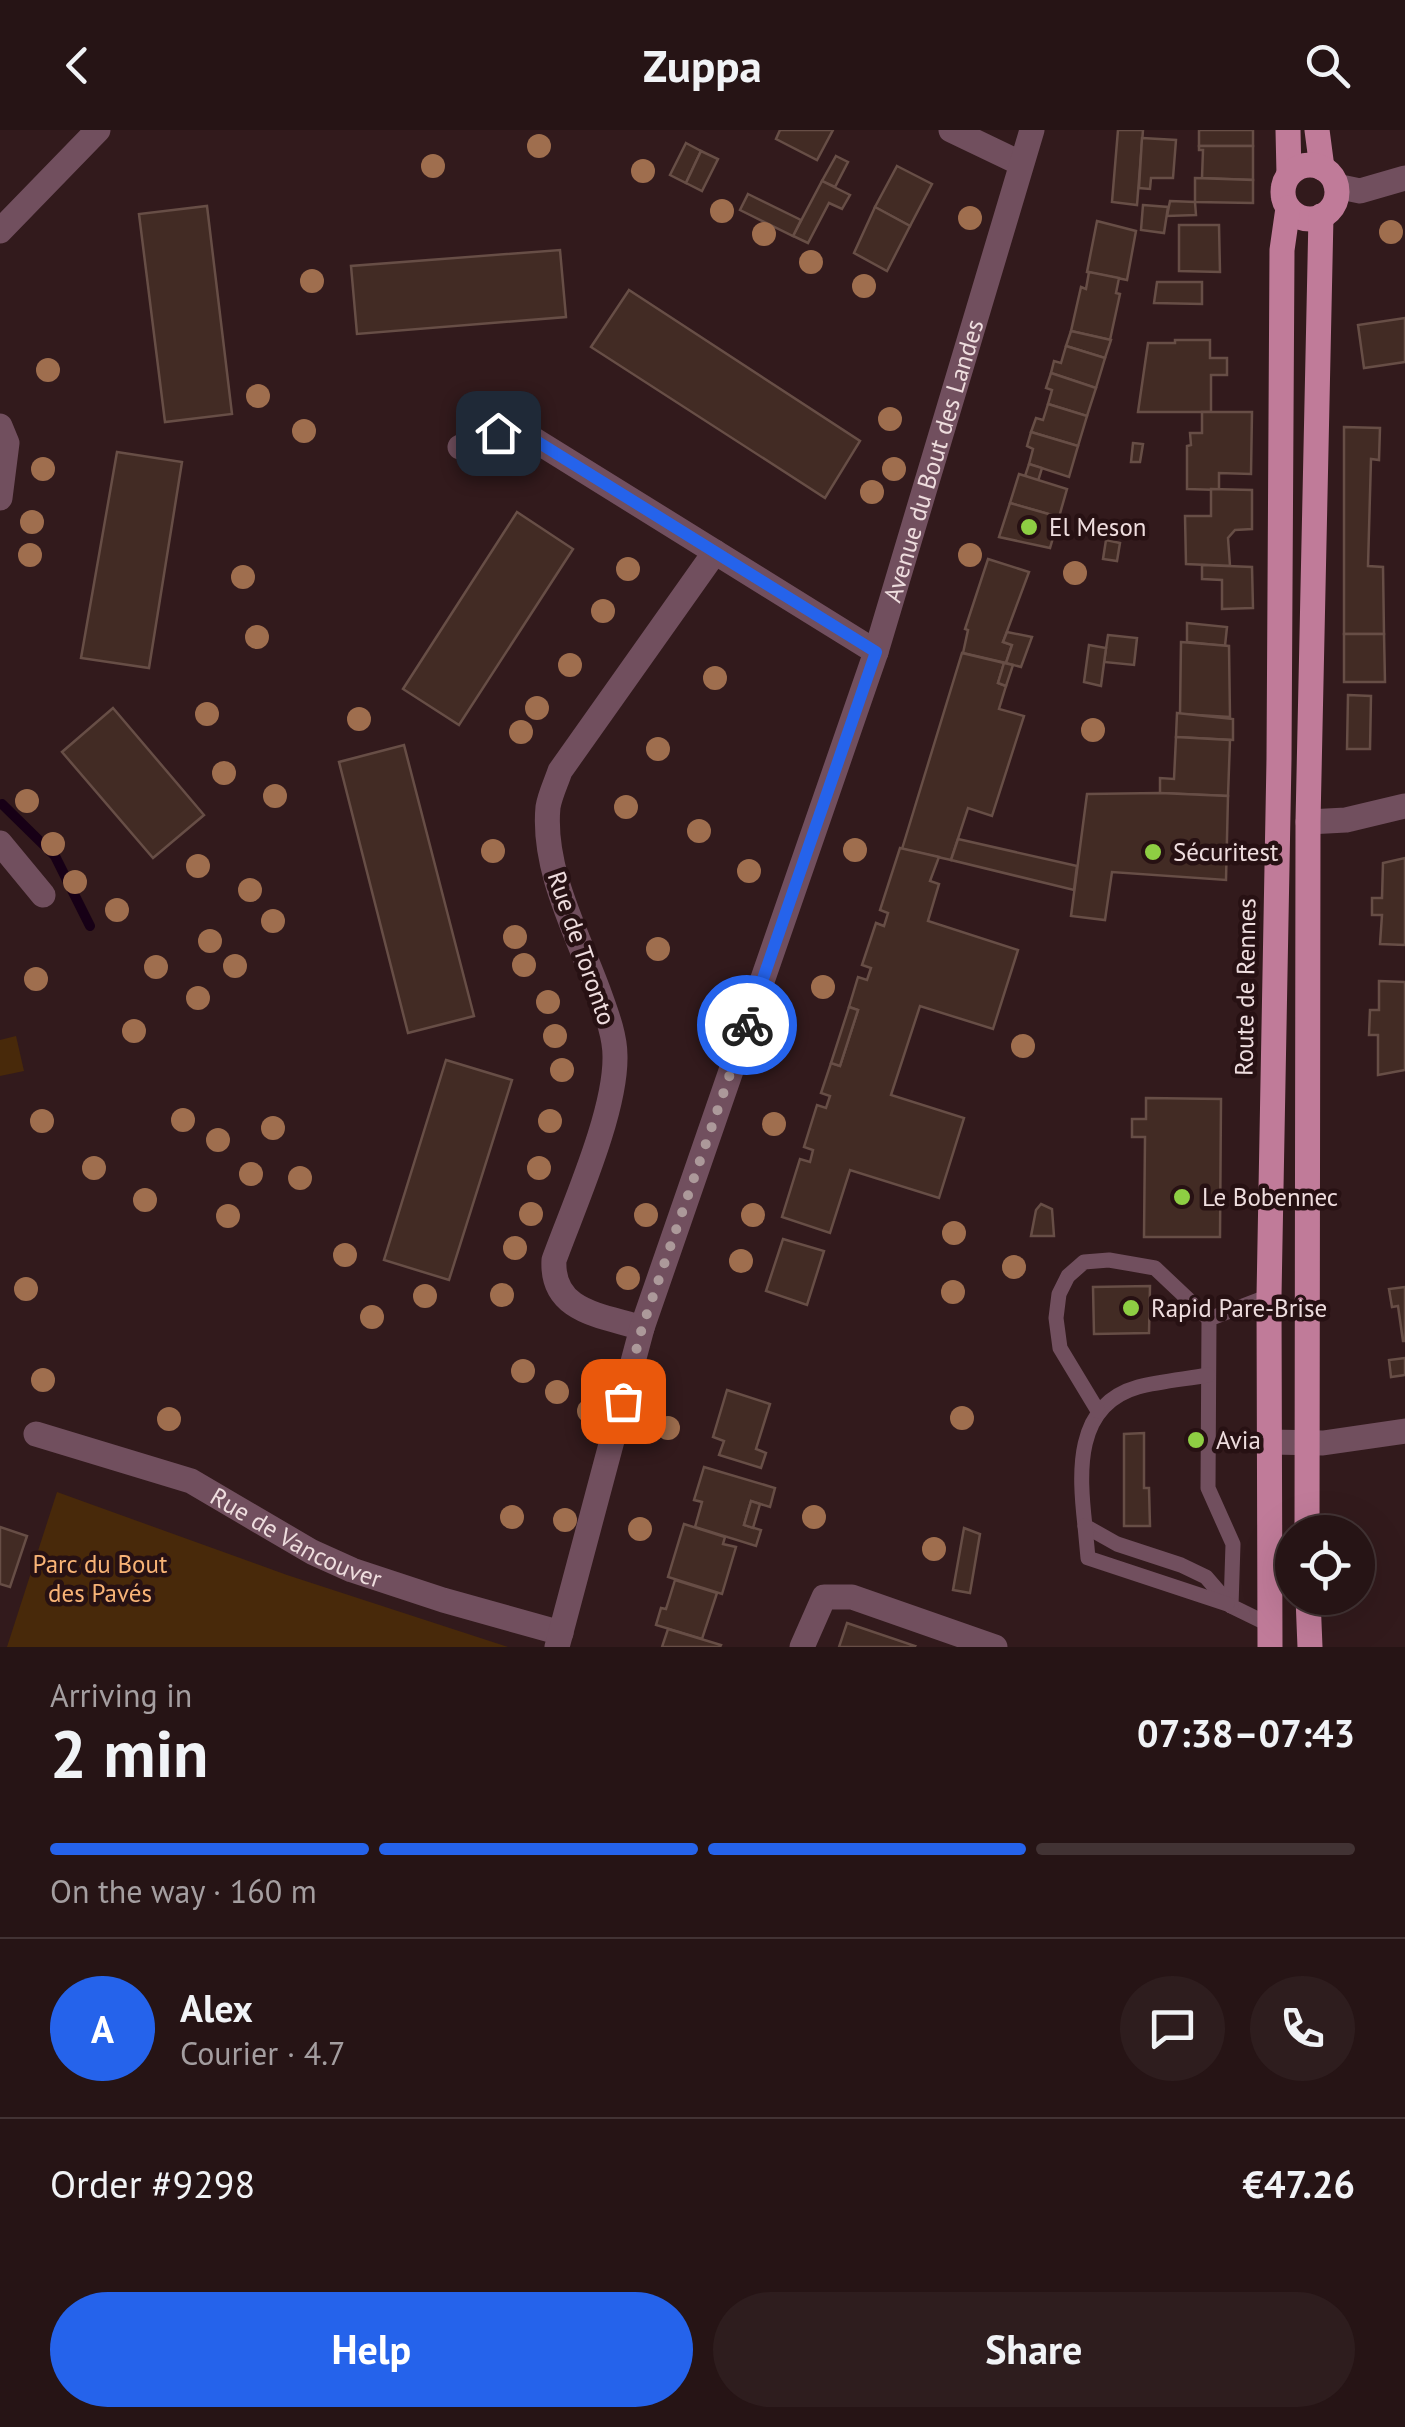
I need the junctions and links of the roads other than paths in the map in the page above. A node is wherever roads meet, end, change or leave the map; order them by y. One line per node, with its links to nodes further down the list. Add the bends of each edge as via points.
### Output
1 (98, 130): 12 (street)
2 (952, 130): 6 (street)
3 (1032, 130): 6 (street, Avenue du Bout des Landes)
4 (1288, 130): 7 (main road)
5 (1317, 130): 8 (main road)
6 (1020, 163): 17 (street, Avenue du Bout des Landes)
7 (1289, 174): 8 (main road, via 1310,164); 10 (main road, via 1283,185)
8 (1329, 177): 9 (street, via 1360,191); 11 (main road, via 1331,209)
9 (1405, 178)
10 (1288, 208): 11 (main road, via 1309,219); 22 (main road, Route de Rennes, via 1282,250)
11 (1321, 216): 19 (main road)
12 (0, 231)
13 (0, 426): 15 (street, via 8,443)
14 (460, 448): 16 (street, via 498,433 533,439)
15 (0, 498)
16 (715, 552): 17 (street); 24 (street, Rue de Toronto, via 560,771 548,802 557,880 616,1055 595,1148 553,1278 572,1305)
17 (876, 652): 24 (street, Avenue du Bout des Landes)
18 (1405, 806): 19 (street)
19 (1308, 822): 30 (main road)
20 (0, 842): 21 (street)
21 (43, 896)
22 (1270, 1296): 23 (lane); 29 (main road, Route de Rennes)
23 (1209, 1320): 25 (lane); 26 (lane, via 1154,1268 1084,1262 1068,1276 1056,1318 1060,1348)
24 (642, 1328): 36 (street, Avenue du Bout des Landes)
25 (1208, 1375): 26 (lane, via 1135,1388); 33 (lane, via 1208,1488 1234,1544)
26 (1098, 1411): 32 (lane, via 1084,1442)
27 (1405, 1432): 30 (street)
28 (36, 1434): 36 (street, Rue de Vancouver, via 191,1481 352,1570)
29 (1270, 1442): 30 (street); 35 (main road, Route de Rennes)
30 (1305, 1442): 31 (main road)
31 (1307, 1515)
32 (1085, 1526): 33 (lane, via 1206,1577); 33 (lane, via 1088,1558)
33 (1230, 1606): 35 (lane)
34 (1309, 1615): 40 (main road)
35 (1270, 1636)
36 (559, 1640)
37 (952, 1640): 38 (street, via 852,1597 824,1596); 39 (street)
38 (802, 1647)
39 (995, 1647)
40 (1310, 1647)

